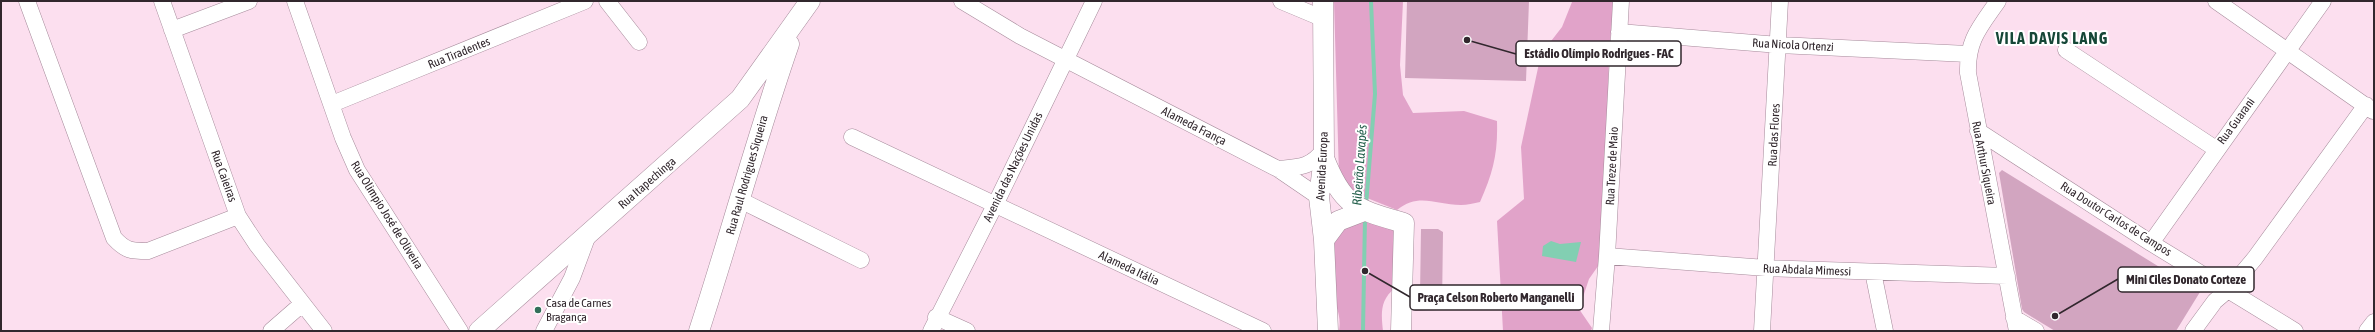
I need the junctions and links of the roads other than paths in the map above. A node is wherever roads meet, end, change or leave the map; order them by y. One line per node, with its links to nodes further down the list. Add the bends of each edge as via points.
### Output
1 (27, 1): 39 (street, via 114,238 123,248 148,251)
2 (162, 1): 18 (street, Rua Caieiras)
3 (249, 1): 18 (street)
4 (295, 1): 27 (street, Rua Olimpio José de Oliveira)
5 (585, 1): 27 (street, Rua Tiradentes)
6 (607, 1): 20 (street)
7 (810, 1): 17 (street)
8 (962, 1): 25 (street, Alameda França)
9 (1094, 1): 25 (street, Avenida das Nações Unidas)
10 (1281, 1): 16 (street)
11 (1621, 1): 19 (street, Rua Treze de Maio)
12 (1780, 1): 21 (street, Rua das Flores)
13 (1998, 1): 24 (street, Rua Arthur Siqueira, via 1973,38)
14 (2216, 1): 23 (street)
15 (2323, 1): 23 (street, Rua Guarani)
16 (1323, 10): 33 (street, Avenida Europa)
17 (797, 20): 26 (street, Rua Itapechinga); 29 (street, Rua Raul Rodrigues Siqueira)
18 (172, 30): 39 (street, Rua Caieiras)
19 (1619, 32): 21 (street, Rua Nicola Ortenzi); 43 (street, Rua Treze de Maio)
20 (639, 42)
21 (1779, 45): 24 (street, Rua Nicola Ortenzi); 45 (street, Rua das Flores)
22 (2066, 50): 32 (street)
23 (2287, 50): 28 (street); 32 (street, Rua Guarani)
24 (1968, 54): 30 (street, Rua Arthur Siqueira, via 1968,73)
25 (1066, 60): 34 (street, Alameda França); 37 (street, Avenida das Nações Unidas)
26 (740, 99): 29 (street, via 748,104); 40 (street, Rua Itapechinga)
27 (332, 104): 56 (street, Rua Olimpio José de Oliveira, via 357,170)
28 (2370, 108): 48 (street)
29 (762, 122): 36 (street, Rua Raul Rodrigues Siqueira)
30 (1978, 131): 42 (street, Rua Doutor Carlos de Campos); 47 (street, Rua Arthur Siqueira)
31 (852, 137): 37 (street, Alameda Itália)
32 (2216, 149): 42 (street, Rua Guarani)
33 (1324, 154): 34 (street, via 1309,164); 35 (street, Avenida Europa); 38 (street, via 1337,187 1348,200)
34 (1278, 169): 35 (street, Alameda França)
35 (1319, 197): 41 (street, Avenida Europa)
36 (740, 200): 44 (street); 59 (street, Rua Raul Rodrigues Siqueira)
37 (995, 205): 51 (street, Avenida das Nações Unidas); 61 (street, Alameda Itália)
38 (1364, 211): 41 (street, via 1338,221); 62 (street, via 1404,223)
39 (238, 216): 49 (street, Rua Caieiras)
40 (588, 235): 57 (street, Rua Itapechinga); 58 (street, via 572,278)
41 (1324, 240): 53 (street, Avenida Europa)
42 (2151, 243): 48 (street, Rua Doutor Carlos de Campos)
43 (1607, 256): 45 (street, Rua Abdala Mimessi); 63 (street, Rua Treze de Maio)
44 (861, 260)
45 (1766, 268): 46 (street, Rua Abdala Mimessi); 64 (street, Rua das Flores)
46 (1873, 272): 47 (street, Rua Abdala Mimessi); 65 (street)
47 (2007, 276): 52 (street, Rua Arthur Siqueira)
48 (2229, 289): 67 (street, via 2215,301); 68 (street, Rua Doutor Carlos de Campos)
49 (302, 304): 54 (street); 55 (street, Rua Caieiras)
50 (2374, 322): 69 (street)
51 (933, 324): 60 (street)
52 (2016, 325): 66 (street)
53 (1326, 329)
54 (271, 331)
55 (324, 331)
56 (460, 331)
57 (479, 331)
58 (544, 331)
59 (699, 331)
60 (967, 331)
61 (1263, 331)
62 (1401, 331)
63 (1601, 331)
64 (1762, 331)
65 (1885, 331)
66 (2036, 331)
67 (2193, 331)
68 (2296, 331)
69 (2367, 331)

